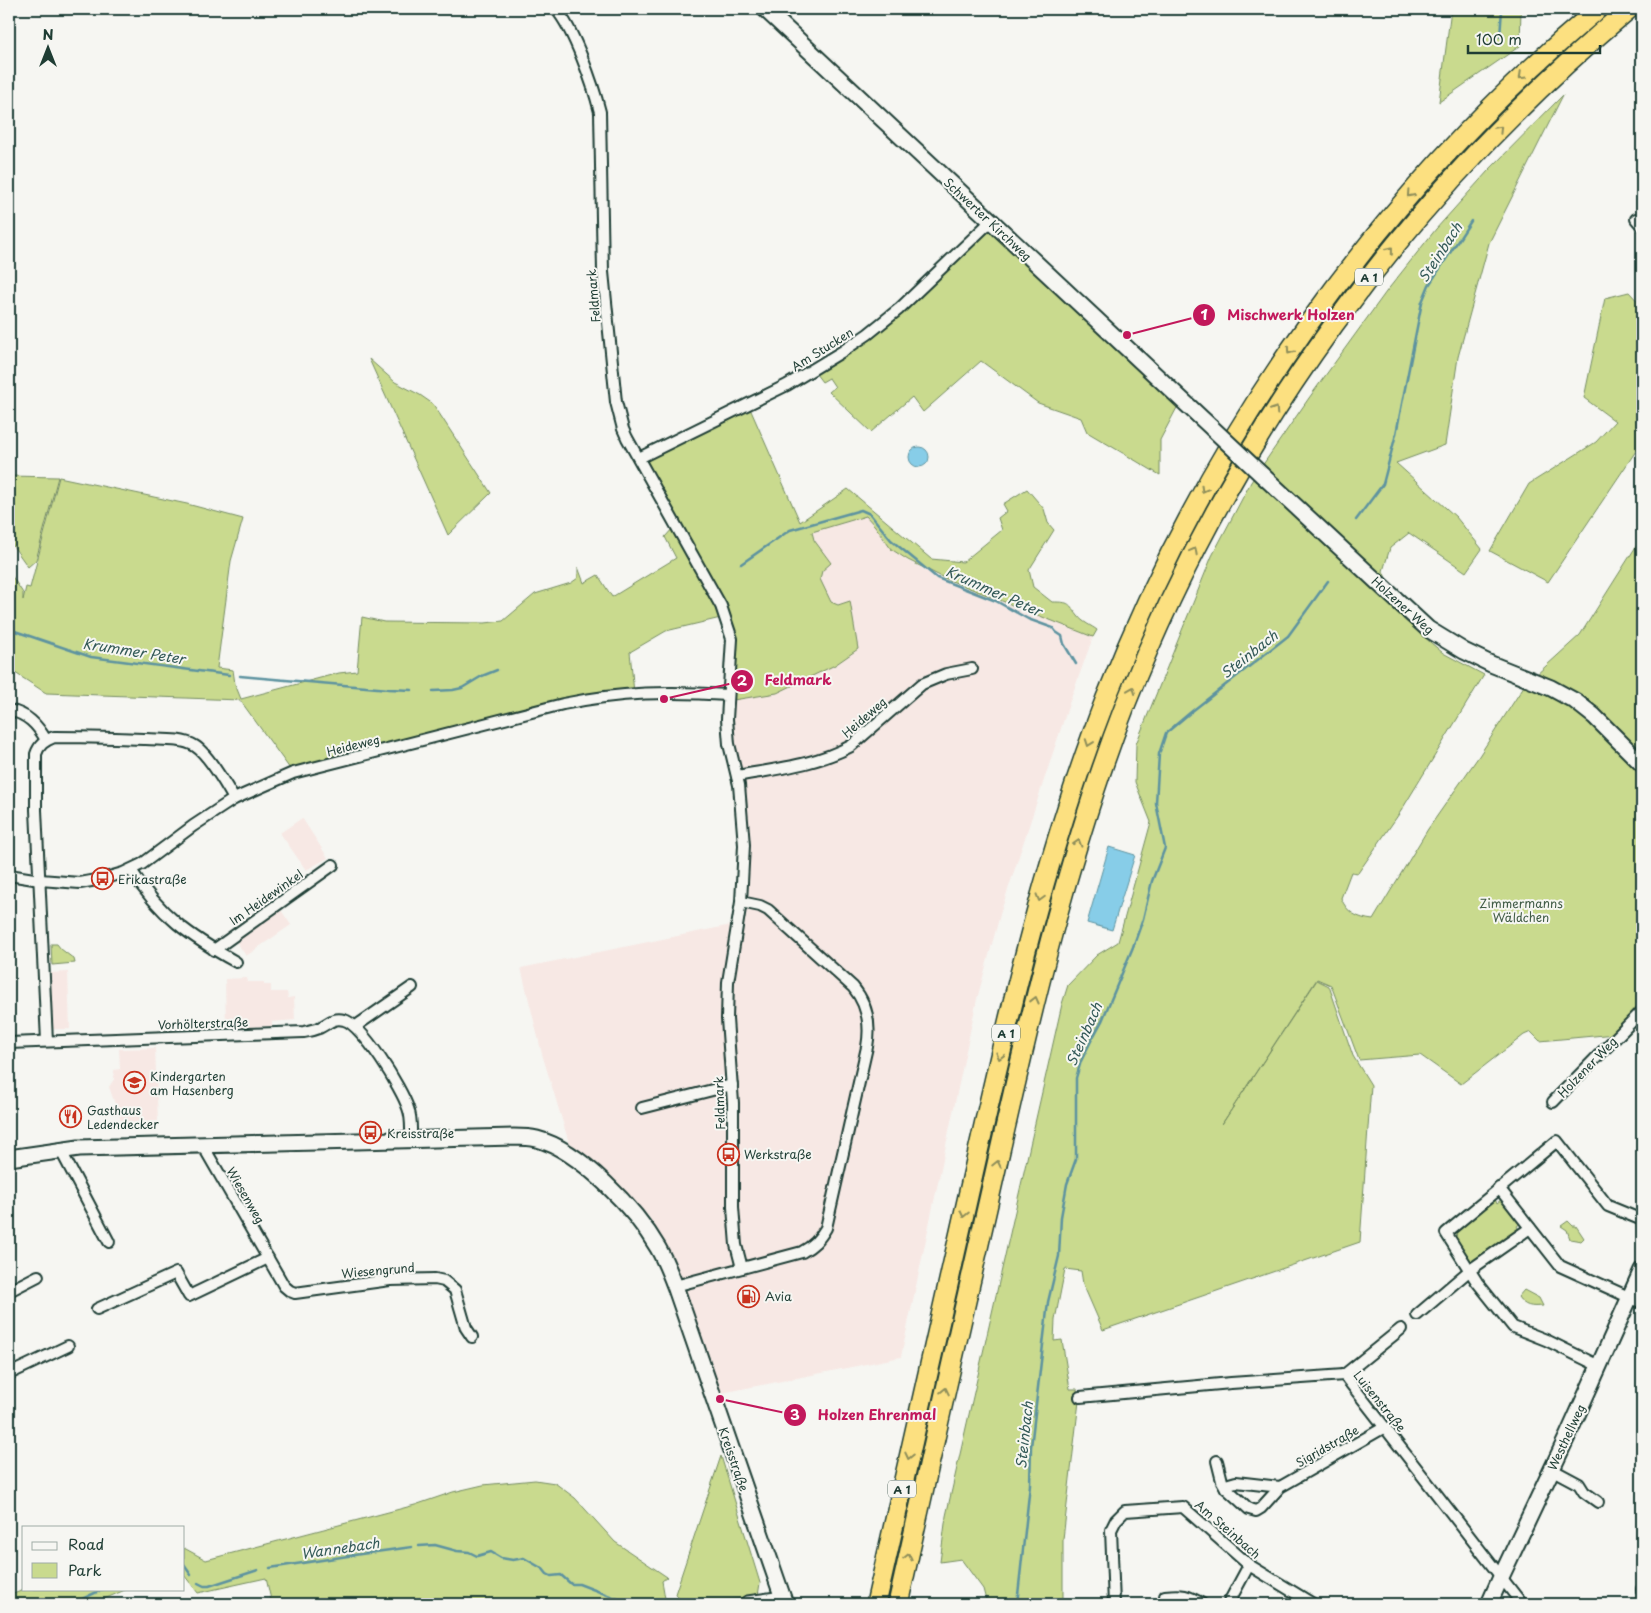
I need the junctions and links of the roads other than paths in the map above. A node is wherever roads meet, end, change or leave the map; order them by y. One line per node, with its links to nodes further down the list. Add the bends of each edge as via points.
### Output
1 (556, 9): 7 (street, Feldmark, via 573,39 600,112 603,272 616,402 627,438)
2 (765, 9): 5 (main road, Schwerter Kirchweg)
3 (1598, 9): 66 (highway, A 1, one-way to 66, via 1524,74 1448,152 1328,296 1213,473 1129,642 1065,814 1021,969)
4 (1629, 9): 67 (highway, A 1, one-way to 4, via 1015,1081 1058,910 1108,753 1173,595 1260,434 1368,278 1464,165 1532,96)
5 (991, 221): 6 (main road, Schwerter Kirchweg); 7 (street, Am Stucken, via 899,309 843,351 787,385)
6 (1212, 428): 12 (main road, Holzener Weg, bridge, via 1428,628 1464,652 1575,701)
7 (639, 458): 9 (street, Feldmark, via 726,617 732,645)
8 (972, 669): 13 (street, Heideweg, via 946,674 922,684 840,753 812,762)
9 (728, 695): 13 (street, Feldmark, via 727,720); 14 (street, Heideweg, via 634,693 596,697 293,773)
10 (9, 710): 11 (street, via 28,717)
11 (46, 740): 14 (street, via 54,737 184,742 196,747 207,759); 18 (street, via 36,754)
12 (1642, 764)
13 (737, 776): 19 (street, Feldmark, via 744,845)
14 (234, 799): 16 (street, Heideweg)
15 (333, 866): 20 (street, Im Heidewinkel)
16 (131, 870): 18 (street, Heideweg, via 82,883); 20 (street, via 173,922)
17 (9, 875): 18 (street, Heideweg)
18 (40, 880): 25 (street)
19 (741, 902): 27 (street, Feldmark, via 734,934 726,1019); 39 (street, via 768,910 853,987 863,1002 869,1030 826,1228 812,1247 802,1252)
20 (214, 950): 21 (street)
21 (236, 962)
22 (412, 987): 24 (street)
23 (1642, 1011): 28 (street, Holzener Weg)
24 (356, 1026): 25 (street, Vorhölterstraße, via 337,1019 304,1032); 30 (street, via 400,1089 408,1108)
25 (47, 1041): 26 (street, Vorhölterstraße)
26 (9, 1043)
27 (732, 1085): 29 (street); 39 (street, Feldmark, via 733,1207 736,1245)
28 (1553, 1102)
29 (642, 1108)
30 (411, 1139): 31 (main road, Kreisstraße); 43 (main road, Kreisstraße, via 524,1137 546,1142 589,1169 640,1222 659,1249)
31 (202, 1144): 32 (main road, Kreisstraße); 38 (street, Wiesenweg)
32 (60, 1149): 33 (main road, Kreisstraße); 37 (street)
33 (9, 1158)
34 (1499, 1188): 35 (street, via 1557,1141 1608,1206); 36 (street); 40 (street, via 1446,1233)
35 (1642, 1220)
36 (1530, 1228): 40 (street); 45 (street, via 1560,1266)
37 (109, 1242)
38 (268, 1258): 46 (street, via 189,1296 176,1273); 49 (street, Wiesengrund, via 284,1286 295,1292 390,1280 444,1281 455,1290 466,1328)
39 (742, 1268): 43 (street)
40 (1470, 1270): 47 (street); 51 (street, via 1513,1327)
41 (1642, 1270): 45 (main road, Westhellweg)
42 (38, 1276): 44 (street)
43 (675, 1286): 64 (main road, Kreisstraße)
44 (9, 1291)
45 (1636, 1300): 51 (main road, Westhellweg)
46 (97, 1309)
47 (1417, 1315)
48 (1401, 1329): 53 (street)
49 (472, 1337)
50 (68, 1346): 52 (street)
51 (1599, 1366): 57 (main road, Westhellweg)
52 (9, 1374)
53 (1344, 1375): 54 (street, Luisenstraße); 55 (street, Luisenstraße)
54 (1080, 1396)
55 (1385, 1427): 58 (street, Sigridstraße); 62 (street, Luisenstraße)
56 (1217, 1461): 59 (street, Sigridstraße)
57 (1551, 1469): 60 (street, via 1579,1484); 62 (main road, Westhellweg)
58 (1280, 1487): 59 (street, via 1236,1482); 59 (street, Sigridstraße, via 1256,1511 1249,1509)
59 (1226, 1488)
60 (1598, 1502)
61 (1249, 1565): 68 (street, Am Steinbach, via 1184,1507 1125,1511 1111,1530); 70 (street); 71 (street, Am Steinbach)
62 (1501, 1577): 72 (main road, Westhellweg); 73 (street, Luisenstraße)
63 (1166, 1596): 69 (street, via 1190,1596)
64 (784, 1602): 65 (main road)
65 (748, 1604)
66 (876, 1604)
67 (898, 1604)
68 (1114, 1604)
69 (1202, 1604)
70 (1228, 1604)
71 (1313, 1604)
72 (1489, 1604)
73 (1522, 1604)

